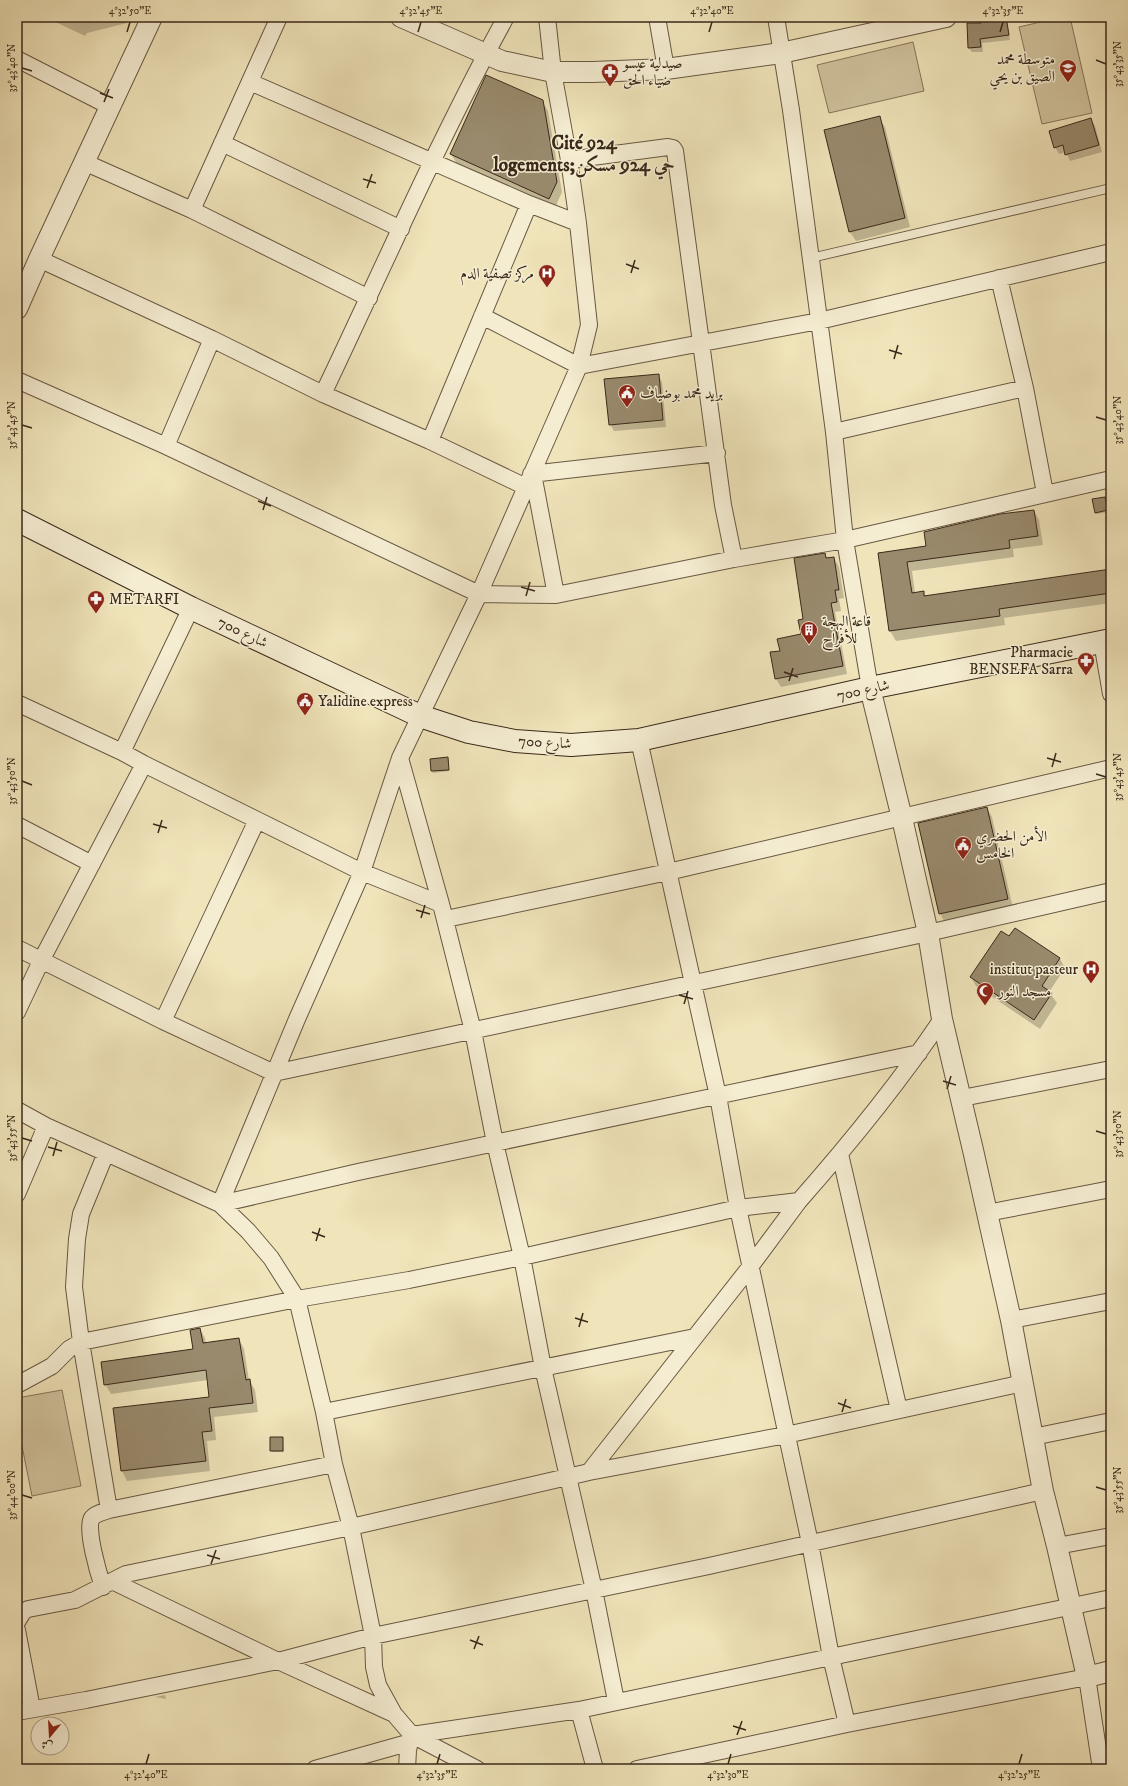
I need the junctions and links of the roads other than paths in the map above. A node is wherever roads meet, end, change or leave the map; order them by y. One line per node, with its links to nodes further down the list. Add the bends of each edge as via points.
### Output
1 (152, 17): 15 (street)
2 (279, 17): 14 (street)
3 (401, 17): 10 (street)
4 (506, 17): 10 (street)
5 (547, 17): 13 (street)
6 (657, 17): 12 (street)
7 (776, 17): 9 (street)
8 (946, 17): 9 (street)
9 (781, 53): 12 (street); 26 (street)
10 (485, 55): 13 (street); 18 (street)
11 (17, 59): 15 (street)
12 (666, 69): 13 (street)
13 (552, 72): 17 (street)
14 (250, 82): 16 (street); 18 (street)
15 (111, 107): 19 (street)
16 (222, 143): 22 (street); 24 (street)
17 (569, 160): 23 (street); 34 (street, via 673,148)
18 (433, 161): 21 (street); 24 (street)
19 (84, 162): 22 (street); 27 (street)
20 (1111, 188): 26 (lane)
21 (529, 204): 23 (street); 31 (street)
22 (192, 210): 29 (street)
23 (578, 223): 35 (street, via 589,325)
24 (400, 229): 29 (street)
25 (1110, 256): 28 (street)
26 (811, 258): 32 (street)
27 (39, 259): 30 (street); 33 (street)
28 (999, 278): 32 (street); 37 (street)
29 (369, 298): 38 (street)
30 (17, 309)
31 (482, 316): 35 (street); 40 (street)
32 (818, 321): 34 (street); 39 (street)
33 (212, 339): 38 (street); 41 (street)
34 (701, 343): 35 (street); 42 (street)
35 (579, 366): 43 (street)
36 (17, 380): 41 (street)
37 (1025, 388): 39 (street); 45 (street)
38 (323, 394): 40 (street)
39 (834, 432): 47 (street)
40 (430, 441): 43 (street)
41 (166, 446): 49 (street)
42 (717, 452): 43 (street); 48 (street, via 723,505)
43 (530, 478): 49 (street); 50 (street)
44 (1111, 479): 45 (street)
45 (1045, 493): 47 (street)
46 (17, 520): 51 (main road, شارع 700)
47 (845, 540): 48 (street); 53 (street)
48 (734, 559): 50 (street)
49 (479, 594): 50 (street); 56 (street)
50 (556, 595)
51 (191, 608): 56 (main road, شارع 700); 58 (street)
52 (1107, 641): 53 (main road, شارع 700); 54 (street)
53 (870, 688): 57 (main road, شارع 700); 62 (street)
54 (1111, 694)
55 (17, 703): 58 (street)
56 (420, 716): 57 (main road, شارع 700, via 469,732 515,741 571,745); 59 (street)
57 (639, 740): 67 (street)
58 (122, 752): 60 (street)
59 (400, 758): 66 (street); 69 (street)
60 (144, 764): 63 (street); 65 (street)
61 (1111, 768): 62 (street)
62 (902, 818): 67 (street); 70 (street)
63 (257, 820): 66 (street); 76 (street)
64 (17, 825): 65 (street)
65 (92, 864): 72 (street)
66 (362, 872): 69 (street); 80 (street)
67 (668, 872): 69 (street); 73 (street)
68 (1111, 891): 70 (street)
69 (443, 912): 77 (street)
70 (928, 933): 73 (street); 75 (street)
71 (17, 948): 72 (street)
72 (41, 961): 74 (street); 76 (street)
73 (692, 984): 77 (street); 81 (street)
74 (17, 1012)
75 (942, 1019): 78 (street); 82 (street)
76 (163, 1021): 80 (street)
77 (473, 1031): 80 (street); 85 (street)
78 (919, 1054): 81 (street); 87 (street)
79 (1111, 1070): 82 (street)
80 (274, 1073): 91 (street)
81 (718, 1096): 85 (street); 92 (street)
82 (962, 1098): 93 (street)
83 (17, 1110): 84 (street)
84 (46, 1126): 86 (street); 89 (street)
85 (495, 1143): 91 (street); 94 (street)
86 (106, 1153): 91 (street); 100 (street, via 81,1214 77,1239 74,1286)
87 (840, 1154): 90 (street); 104 (street)
88 (1111, 1189): 93 (street)
89 (17, 1194)
90 (799, 1201): 92 (street); 95 (street)
91 (220, 1204): 96 (street, via 271,1258)
92 (738, 1208): 94 (street); 95 (street)
93 (986, 1213): 98 (street)
94 (522, 1257): 96 (street); 101 (street)
95 (750, 1267): 99 (street); 107 (street)
96 (297, 1299): 100 (street); 105 (street)
97 (1111, 1301): 98 (street)
98 (1011, 1320): 102 (street)
99 (695, 1337): 101 (street); 110 (street)
100 (81, 1342): 103 (street, via 43,1372); 113 (street)
101 (543, 1368): 105 (street); 111 (street)
102 (1023, 1383): 104 (street); 108 (street)
103 (17, 1385)
104 (899, 1410): 107 (street)
105 (324, 1412): 109 (street)
106 (1111, 1420): 108 (street)
107 (786, 1435): 110 (street); 116 (street)
108 (1033, 1437): 112 (street)
109 (334, 1464): 113 (street); 114 (street)
110 (589, 1472): 111 (street)
111 (567, 1477): 114 (street); 119 (street)
112 (1043, 1491): 116 (street); 117 (street)
113 (109, 1510): 118 (street, via 94,1516 90,1522 94,1554)
114 (351, 1527): 118 (street, via 141,1570 126,1574); 124 (street)
115 (1111, 1536): 117 (street)
116 (810, 1543): 119 (street); 125 (street)
117 (1058, 1546): 121 (street)
118 (107, 1584): 122 (street, via 75,1600 28,1609 22,1612); 126 (street)
119 (594, 1590): 124 (street); 129 (street)
120 (1111, 1598): 121 (street)
121 (1070, 1607): 125 (street); 128 (street)
122 (17, 1622)
123 (17, 1630): 131 (street)
124 (373, 1636): 126 (street); 132 (street, via 374,1667 378,1685)
125 (831, 1657): 129 (street); 133 (street)
126 (278, 1661): 131 (street); 132 (street)
127 (1111, 1671): 128 (street)
128 (1087, 1677): 133 (street); 140 (street)
129 (616, 1701): 130 (street)
130 (579, 1710): 134 (street); 138 (street)
131 (25, 1711)
132 (394, 1714): 134 (street)
133 (846, 1724): 139 (street)
134 (411, 1739): 135 (street); 136 (street); 137 (street)
135 (315, 1769)
136 (407, 1769)
137 (477, 1769)
138 (595, 1769)
139 (637, 1769)
140 (1101, 1769)

